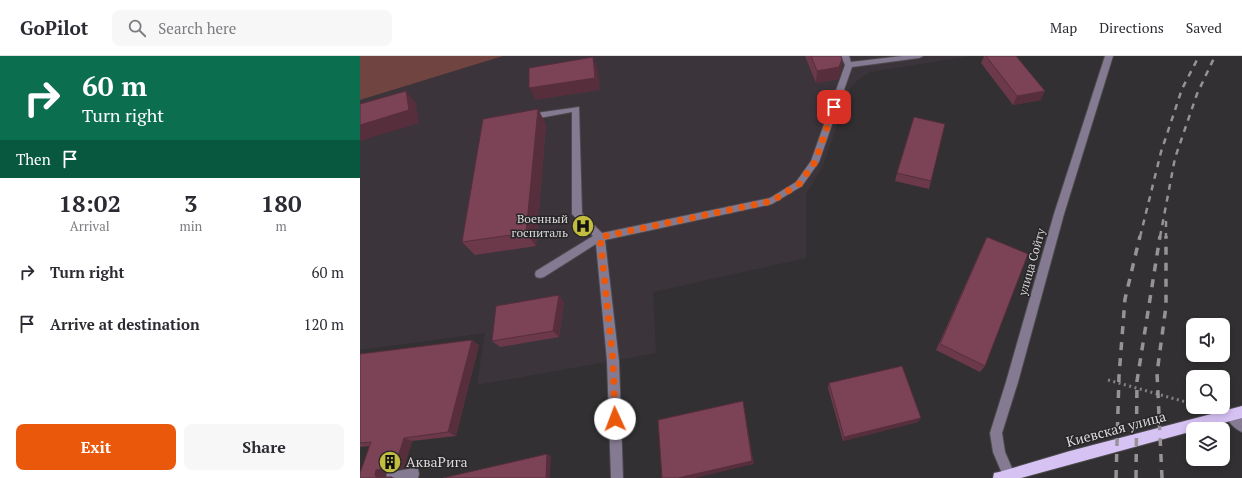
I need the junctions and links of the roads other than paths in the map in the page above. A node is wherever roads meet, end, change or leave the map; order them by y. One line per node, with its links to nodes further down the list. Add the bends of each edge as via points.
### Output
1 (845, 56): 4 (street)
2 (920, 56): 4 (street)
3 (1109, 56): 10 (street, улица Сойту, via 1059,214 996,432)
4 (849, 66): 6 (street, via 815,162 799,184 772,201)
5 (521, 118): 6 (street, via 576,109 577,214)
6 (600, 237): 7 (street); 13 (street, via 613,361)
7 (540, 274)
8 (1236, 414): 9 (street); 10 (main road, Киевская улица, via 1070,457)
9 (1242, 426)
10 (1004, 477)
11 (392, 478): 12 (street, via 413,474)
12 (412, 478)
13 (617, 478)

